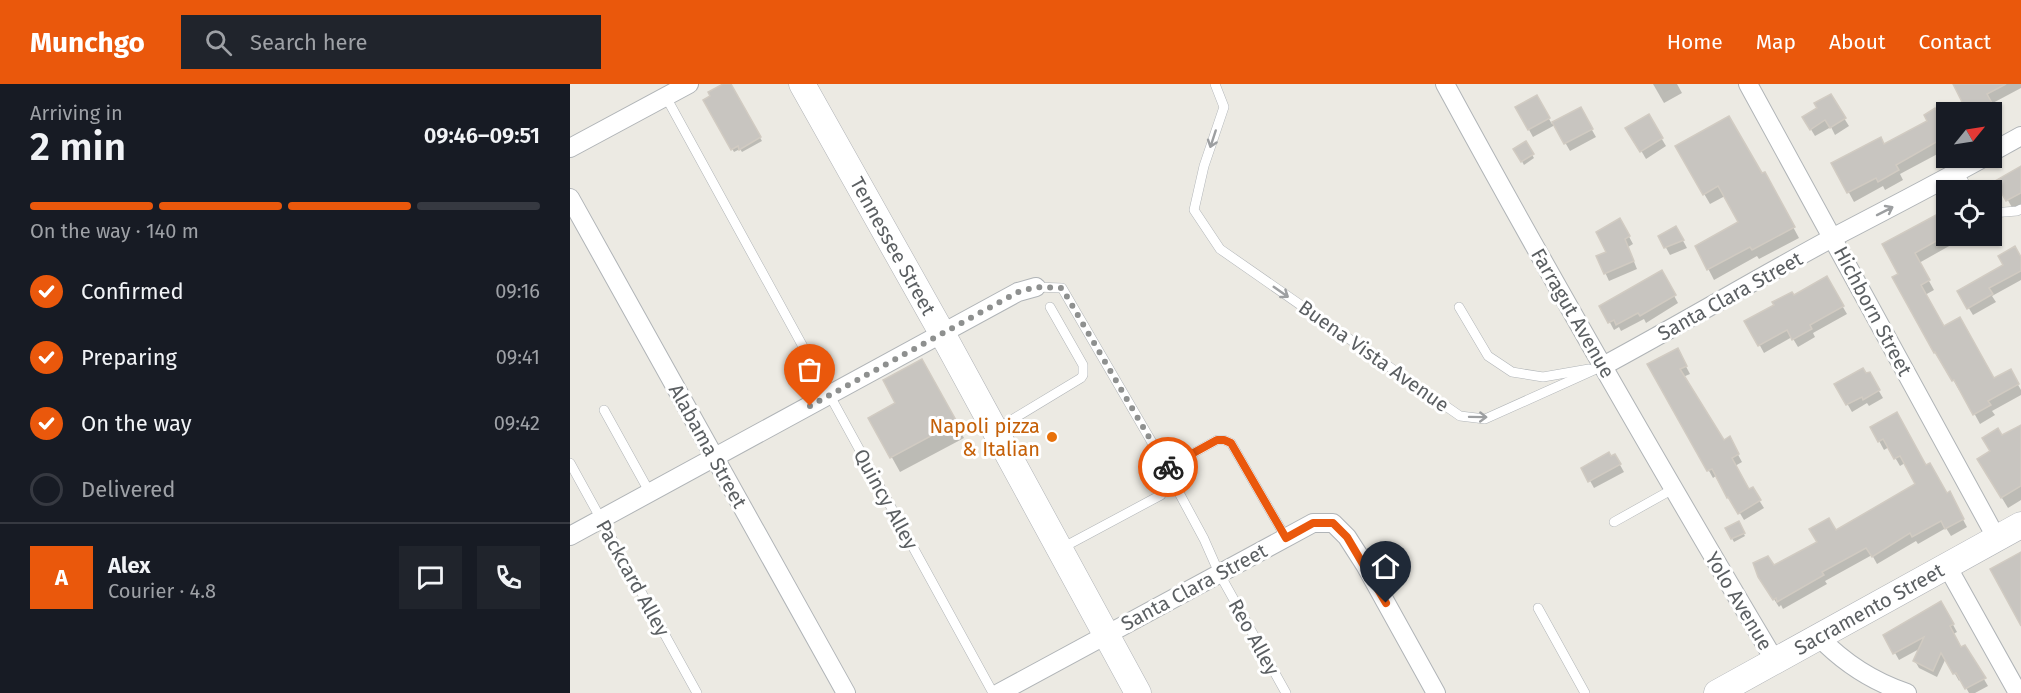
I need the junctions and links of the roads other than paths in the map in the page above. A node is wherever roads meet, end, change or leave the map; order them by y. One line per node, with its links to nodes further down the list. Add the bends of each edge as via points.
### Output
1 (689, 84): 6 (street)
2 (802, 84): 20 (main road, Tennessee Street)
3 (1215, 84): 21 (lane, Buena Vista Avenue, one-way to 21, via 1224,107 1194,210 1220,249 1460,416 1485,419)
4 (1445, 84): 21 (street, Farragut Avenue)
5 (1748, 84): 16 (street, Hichborn Street)
6 (663, 90): 9 (street); 22 (lane, Quincy Alley)
7 (2021, 136): 8 (street)
8 (2002, 146)
9 (570, 148)
10 (1965, 168): 11 (street, Santa Clara Street)
11 (1958, 172): 12 (lane); 16 (street, Santa Clara Street, one-way to 11)
12 (1963, 180)
13 (570, 198): 25 (street, Alabama Street)
14 (2021, 209): 15 (lane)
15 (2002, 213)
16 (1833, 238): 21 (street, Santa Clara Street); 36 (street, Hichborn Street)
17 (1036, 287): 20 (street, via 1018,292); 27 (lane, Reo Alley, via 1062,288)
18 (1050, 307): 24 (lane, via 1083,365 1083,375)
19 (1459, 307): 21 (lane, via 1488,356 1512,372 1544,377)
20 (942, 333): 22 (street); 24 (main road, Tennessee Street)
21 (1603, 366): 28 (street, Farragut Avenue)
22 (829, 396): 25 (street); 48 (lane, Quincy Alley)
23 (603, 410): 29 (lane)
24 (995, 430): 38 (main road, Tennessee Street)
25 (714, 458): 29 (street); 47 (street, Alabama Street)
26 (570, 463): 31 (lane, Packcard Alley)
27 (1165, 469): 35 (lane, via 1217,440 1231,443); 40 (lane, Reo Alley)
28 (1673, 489): 32 (lane); 37 (street, Farragut Avenue)
29 (650, 493): 31 (street)
30 (1161, 495): 38 (lane)
31 (601, 520): 34 (street); 46 (lane, Packcard Alley)
32 (1614, 522)
33 (2021, 525): 36 (main road, Sacramento Street)
34 (570, 536)
35 (1286, 538): 40 (street, Santa Clara Street); 52 (street, Santa Clara Street, via 1313,523 1333,523 1347,537)
36 (1997, 539): 39 (main road, Sacramento Street)
37 (1703, 540): 44 (street, Yolo Avenue)
38 (1060, 549): 42 (main road, Tennessee Street)
39 (1947, 566): 43 (main road, Sacramento Street); 55 (street)
40 (1219, 573): 42 (street, Santa Clara Street); 51 (lane, Reo Alley)
41 (1538, 608): 53 (lane)
42 (1106, 634): 49 (street, Santa Clara Street); 50 (main road, Tennessee Street)
43 (1819, 637): 44 (main road, Sacramento Street); 54 (street, via 1838,657 1863,674)
44 (1778, 651): 45 (main road, Sacramento Street)
45 (1724, 689)
46 (697, 693)
47 (846, 693)
48 (993, 693)
49 (999, 693)
50 (1138, 693)
51 (1286, 693)
52 (1436, 693)
53 (1585, 693)
54 (1907, 693)
55 (2018, 693)

